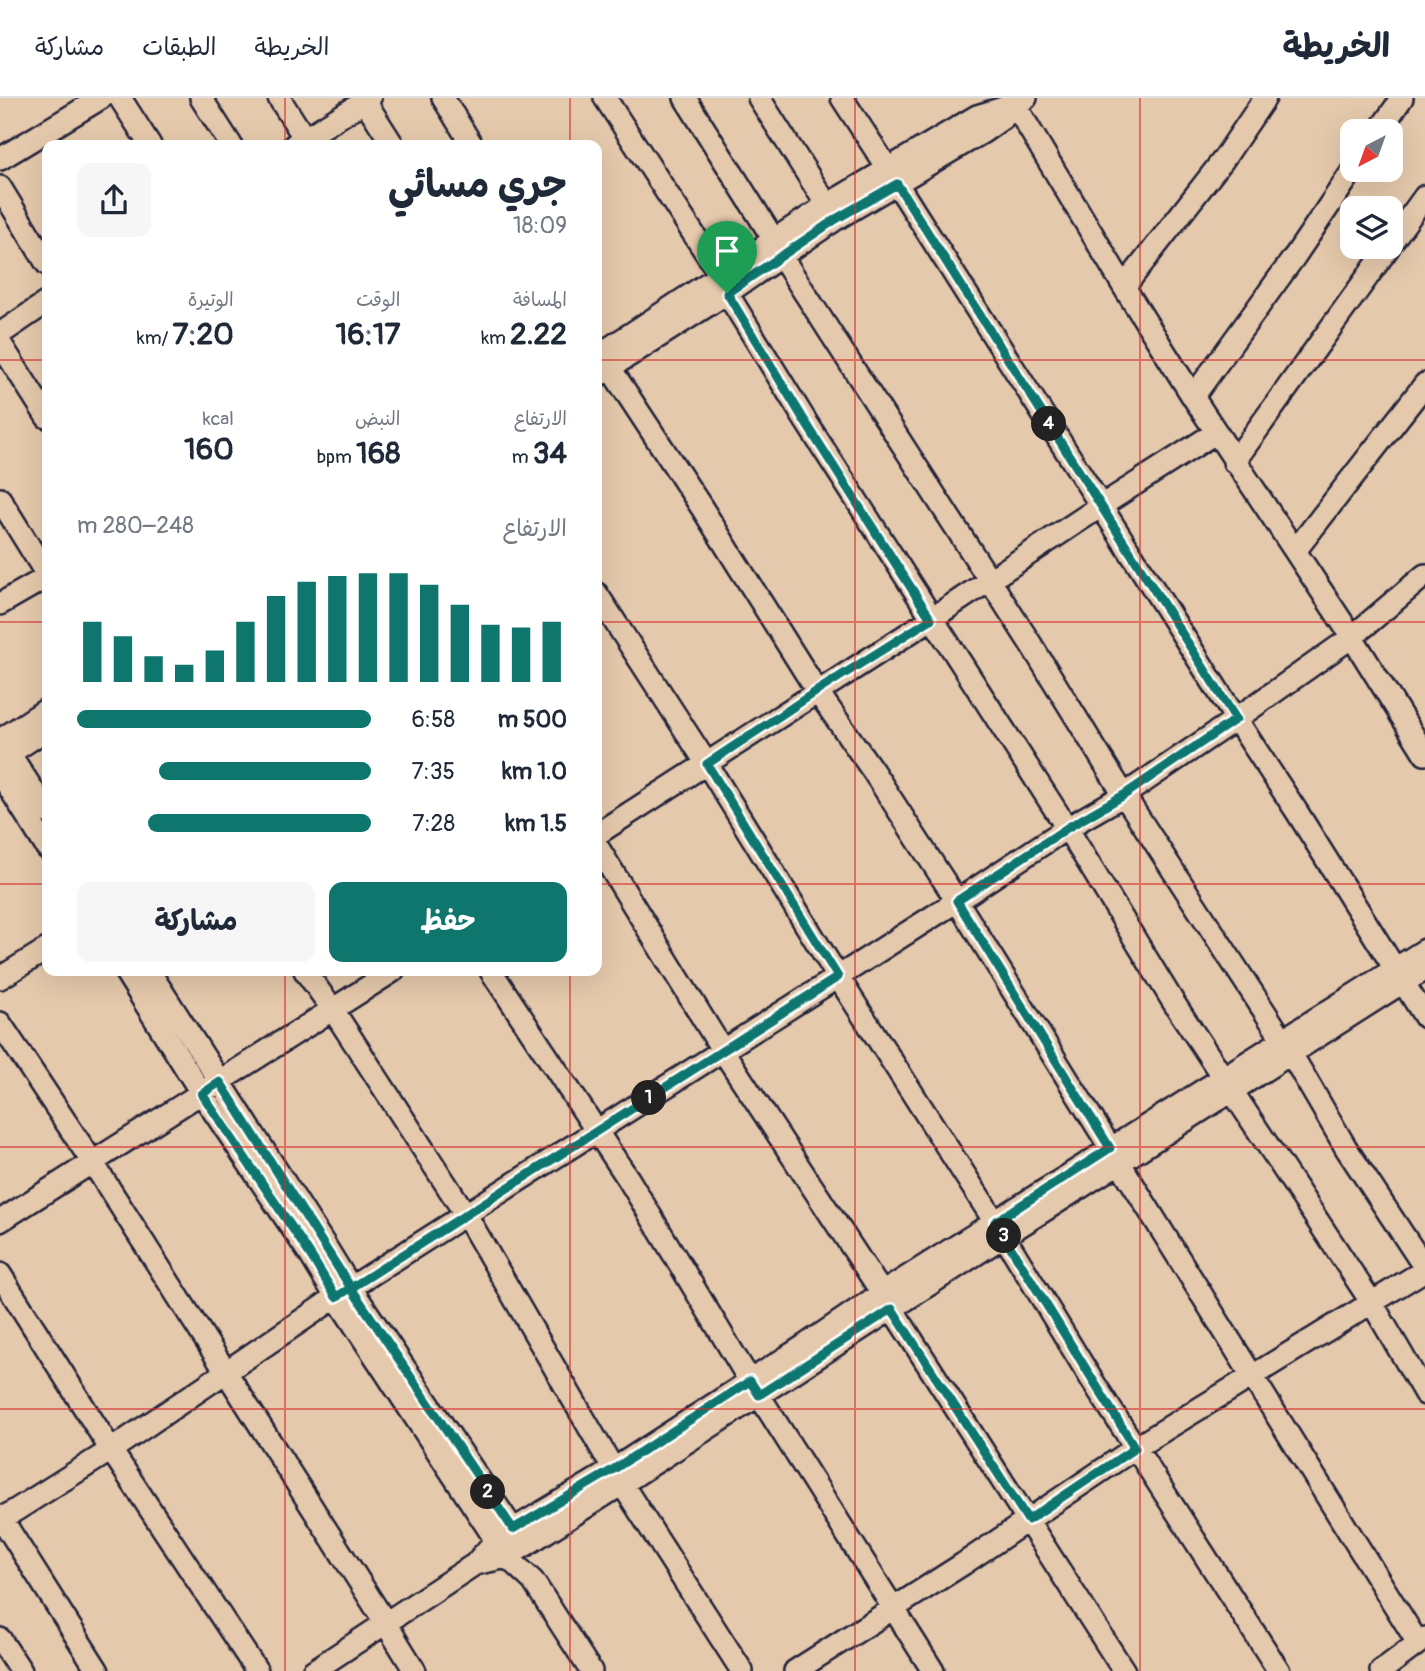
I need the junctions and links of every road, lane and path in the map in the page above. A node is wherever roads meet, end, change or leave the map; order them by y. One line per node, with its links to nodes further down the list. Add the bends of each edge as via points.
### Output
1 (101, 98): 21 (street)
2 (120, 98): 15 (street)
3 (201, 98): 16 (street)
4 (279, 98): 17 (street)
5 (443, 98): 20 (street)
6 (605, 98): 31 (street)
7 (685, 98): 28 (street)
8 (759, 98): 26 (street)
9 (842, 98): 22 (street)
10 (1265, 98): 32 (street)
11 (1402, 98): 14 (street)
12 (366, 99): 18 (street); 19 (street)
13 (1018, 100): 22 (street, via 983,132); 32 (street)
14 (1387, 119)
15 (147, 140)
16 (228, 140)
17 (301, 140)
18 (307, 140)
19 (390, 140)
20 (469, 140)
21 (0, 159)
22 (892, 176): 26 (street); 28 (street, via 836,219); 44 (street)
23 (1345, 182): 39 (street)
24 (0, 187): 29 (street)
25 (1425, 196): 27 (street)
26 (827, 205): 28 (street)
27 (1403, 227)
28 (777, 248): 31 (street); 48 (street)
29 (42, 256)
30 (1380, 259): 42 (street)
31 (724, 284): 36 (street); 52 (street)
32 (1124, 287): 39 (street)
33 (42, 305): 34 (street)
34 (0, 334)
35 (0, 344): 40 (street)
36 (602, 359)
37 (602, 363): 54 (street, via 702,508)
38 (1425, 384): 45 (street)
39 (1193, 397): 41 (street)
40 (42, 409)
41 (1216, 433): 42 (street); 44 (street)
42 (1234, 462): 45 (street)
43 (0, 499): 46 (street)
44 (1101, 506): 48 (street); 56 (street)
45 (1295, 551): 53 (street)
46 (42, 568)
47 (42, 579): 51 (street)
48 (988, 580): 52 (street); 62 (street)
49 (1421, 588): 53 (street)
50 (602, 602): 60 (street)
51 (0, 604)
52 (931, 619): 54 (street); 64 (street)
53 (1352, 637): 56 (street); 58 (street)
54 (817, 691): 60 (street); 68 (street)
55 (42, 713): 59 (street)
56 (1236, 719): 62 (street); 72 (street)
57 (42, 731): 59 (street)
58 (1422, 744)
59 (2, 747): 63 (street)
60 (707, 764): 65 (street); 78 (street)
61 (0, 773): 66 (street)
62 (1124, 795): 64 (street); 83 (street)
63 (42, 805)
64 (1067, 828): 68 (street); 85 (street)
65 (602, 831)
66 (42, 840)
67 (602, 854): 84 (street)
68 (957, 901): 78 (street); 88 (street)
69 (1425, 950): 72 (street)
70 (42, 952): 79 (street)
71 (1425, 970): 72 (street)
72 (1399, 975): 81 (street); 83 (street)
73 (129, 976): 86 (street)
74 (152, 976): 86 (street)
75 (309, 976): 80 (street)
76 (385, 976): 80 (street)
77 (494, 976): 87 (street)
78 (838, 977): 84 (street); 92 (street)
79 (0, 978)
80 (333, 1010): 86 (street); 90 (street)
81 (1425, 1017)
82 (0, 1023): 89 (street)
83 (1286, 1047): 85 (street); 93 (street)
84 (723, 1051): 87 (street); 96 (street)
85 (1228, 1084): 88 (street); 97 (street)
86 (211, 1088): 89 (street); 95 (street, via 311,1256)
87 (597, 1131): 90 (street); 100 (street)
88 (1114, 1156): 92 (street); 99 (street)
89 (93, 1163): 91 (street); 98 (street)
90 (466, 1215): 95 (street); 104 (street)
91 (0, 1221)
92 (999, 1229): 96 (street); 102 (street)
93 (1425, 1269): 97 (street)
94 (0, 1274): 103 (street)
95 (343, 1293): 98 (street); 107 (street)
96 (887, 1301): 100 (street); 106 (street)
97 (1372, 1303): 99 (street); 101 (street)
98 (225, 1371): 103 (street); 109 (street)
99 (1253, 1376): 102 (street); 111 (street)
100 (754, 1388): 104 (street); 108 (street)
101 (1425, 1394)
102 (1135, 1448): 106 (street); 122 (street)
103 (111, 1450): 105 (street); 114 (street)
104 (618, 1477): 107 (street); 118 (street)
105 (1, 1519): 113 (street)
106 (1028, 1520): 108 (street); 121 (street)
107 (510, 1543): 109 (street); 117 (street)
108 (893, 1608): 119 (street); 120 (street)
109 (385, 1622): 115 (street); 116 (street)
110 (0, 1639): 112 (street)
111 (1422, 1641): 123 (street)
112 (20, 1671)
113 (98, 1671)
114 (257, 1671)
115 (313, 1671)
116 (415, 1671)
117 (591, 1671)
118 (742, 1671)
119 (795, 1671)
120 (933, 1671)
121 (1124, 1671)
122 (1279, 1671)
123 (1381, 1671)

